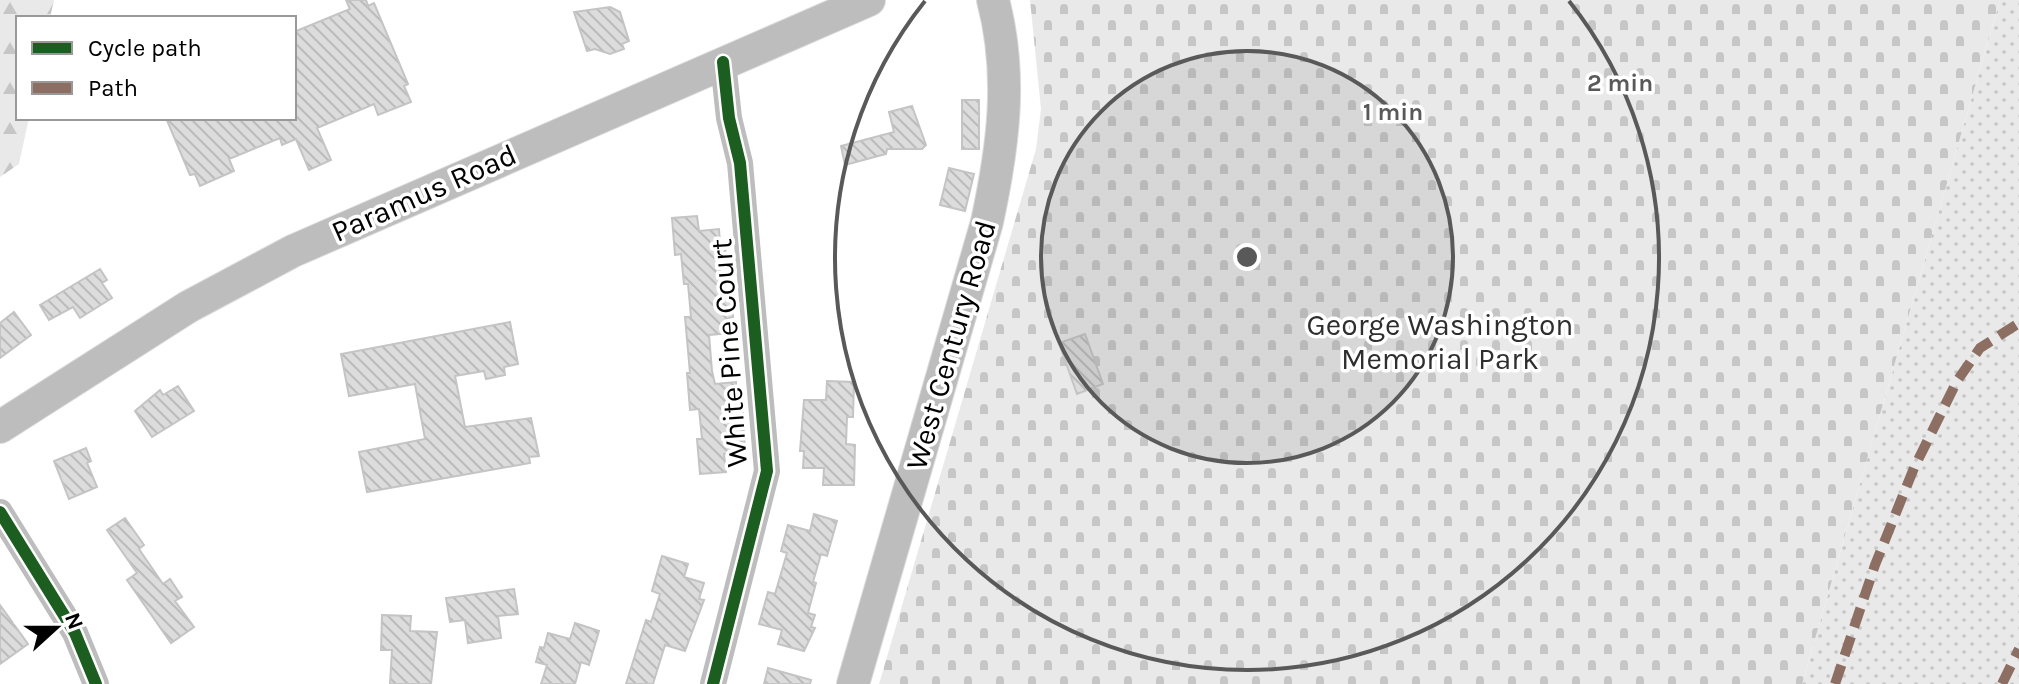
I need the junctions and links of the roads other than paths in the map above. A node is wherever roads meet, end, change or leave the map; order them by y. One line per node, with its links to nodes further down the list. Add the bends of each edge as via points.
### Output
1 (869, 0): 3 (main road, Paramus Road)
2 (993, 0): 8 (main road, West Century Road, via 1006,79 998,172)
3 (723, 62): 4 (main road, Paramus Road, via 256,270 188,307); 7 (street, White Pine Court, via 740,163 767,471)
4 (0, 427)
5 (0, 512): 6 (street, via 75,633)
6 (96, 684)
7 (713, 684)
8 (853, 684)

